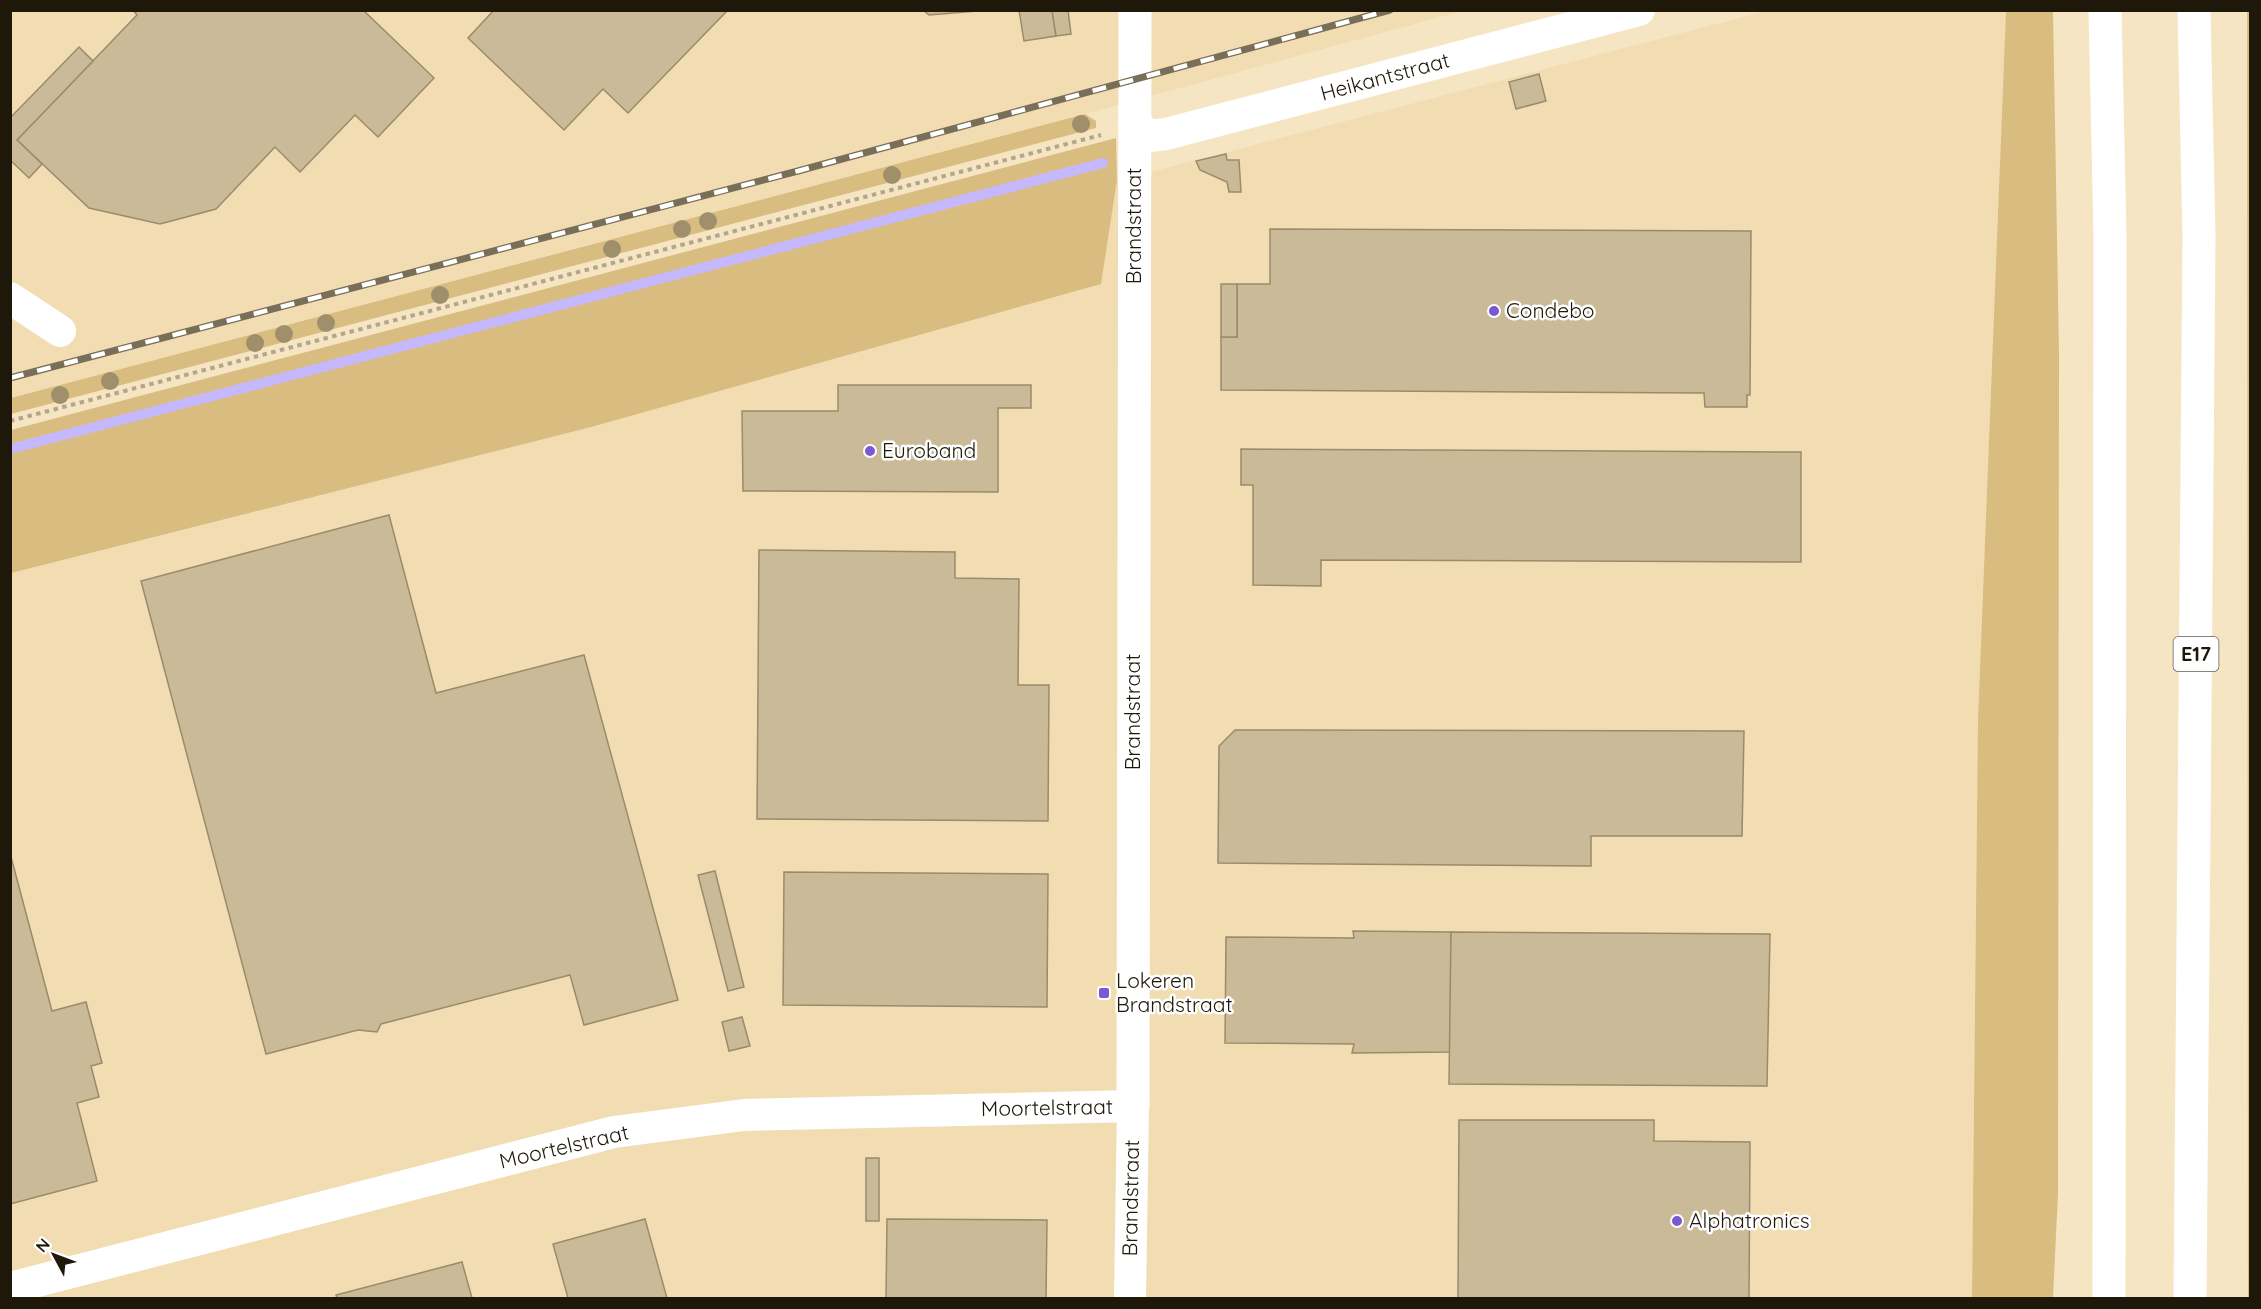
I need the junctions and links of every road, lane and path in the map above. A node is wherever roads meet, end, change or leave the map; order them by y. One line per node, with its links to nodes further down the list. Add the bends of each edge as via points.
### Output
1 (1135, 10): 5 (main road, Brandstraat)
2 (1639, 10): 5 (street, Heikantstraat, via 1166,134 1150,136)
3 (2105, 10): 12 (main road, via 2109,236)
4 (2194, 10): 13 (main road, E17, via 2199,236)
5 (1134, 125): 8 (path); 9 (main road, Brandstraat)
6 (10, 298): 7 (street)
7 (60, 331)
8 (10, 422)
9 (1133, 1106): 10 (street, Moortelstraat, via 744,1114 614,1132); 11 (street, Brandstraat)
10 (10, 1288)
11 (1130, 1299)
12 (2109, 1299)
13 (2190, 1299)

